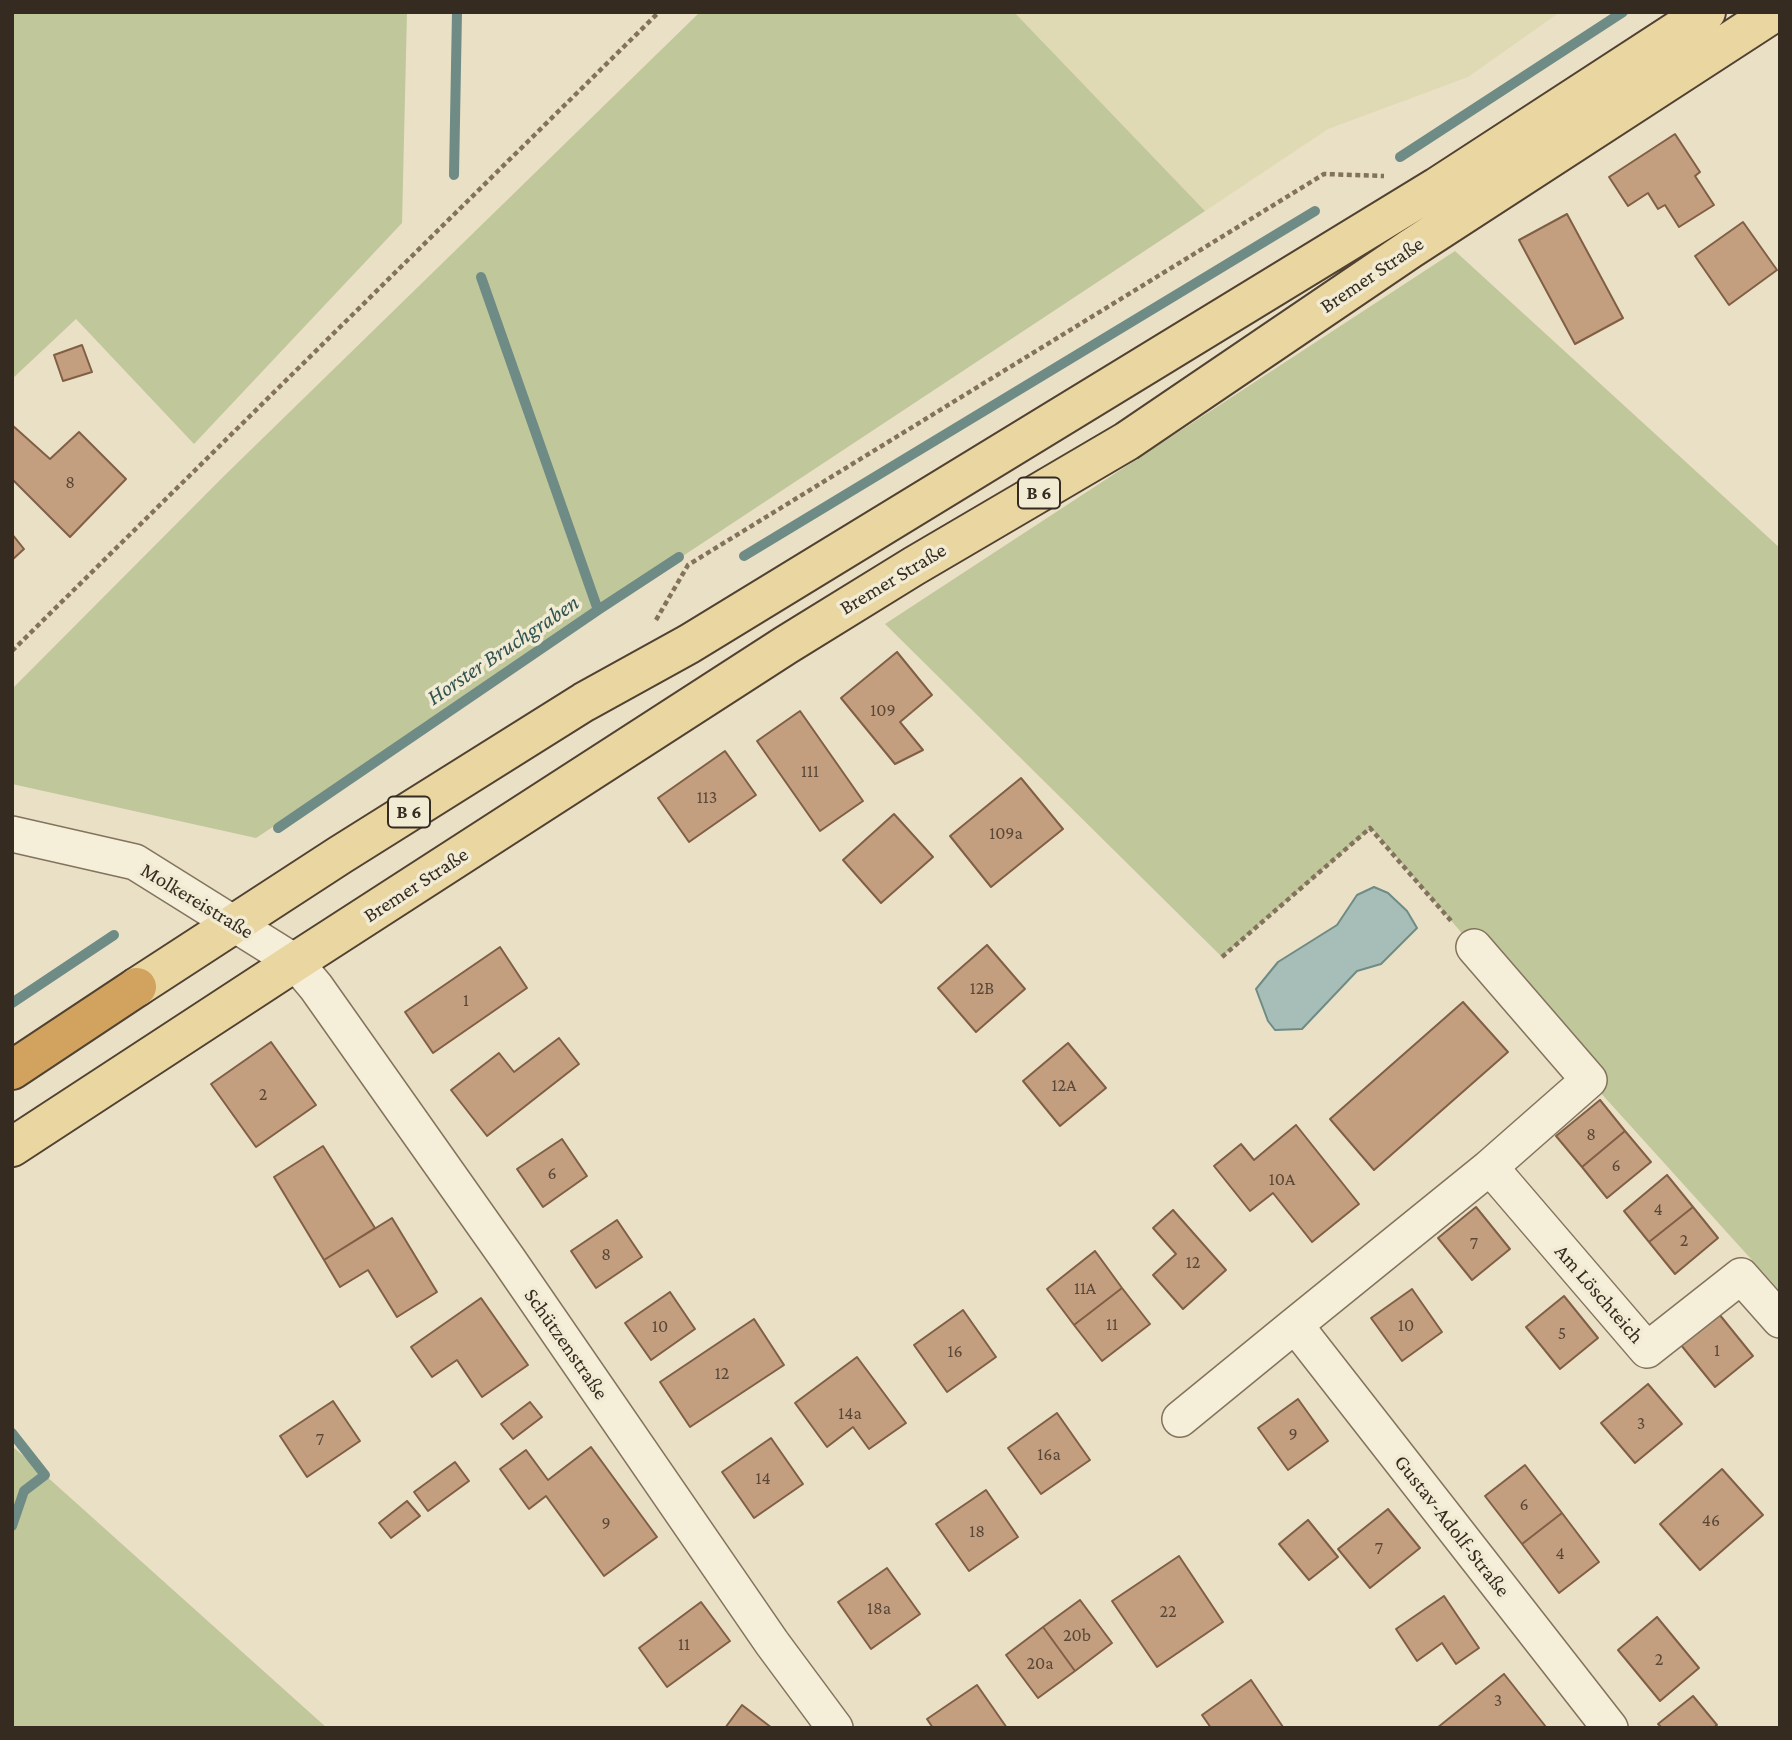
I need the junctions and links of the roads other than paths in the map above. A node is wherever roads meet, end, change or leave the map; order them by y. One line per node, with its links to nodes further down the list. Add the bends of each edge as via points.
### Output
1 (1706, 12): 4 (main road, Bremer Straße / B 6, via 1437,187 701,637 584,702)
2 (1775, 12): 6 (main road, Bremer Straße / B 6, via 1410,249 1127,442 786,645)
3 (12, 834): 4 (street, Molkereistraße, via 135,862)
4 (235, 923): 6 (street, Molkereistraße); 7 (main road, Bremer Straße / B 6)
5 (1474, 947): 10 (street, via 1589,1080)
6 (295, 961): 9 (main road, Bremer Straße / B 6); 14 (street, Schützenstraße)
7 (137, 988): 8 (highway, Bremer Straße / B 6)
8 (12, 1070)
9 (12, 1147)
10 (1490, 1167): 11 (street, Am Löschteich, via 1647,1350 1741,1276); 12 (street)
11 (1780, 1320)
12 (1295, 1325): 13 (street); 15 (street, Gustav-Adolf-Straße)
13 (1180, 1419)
14 (835, 1728)
15 (1610, 1728)

